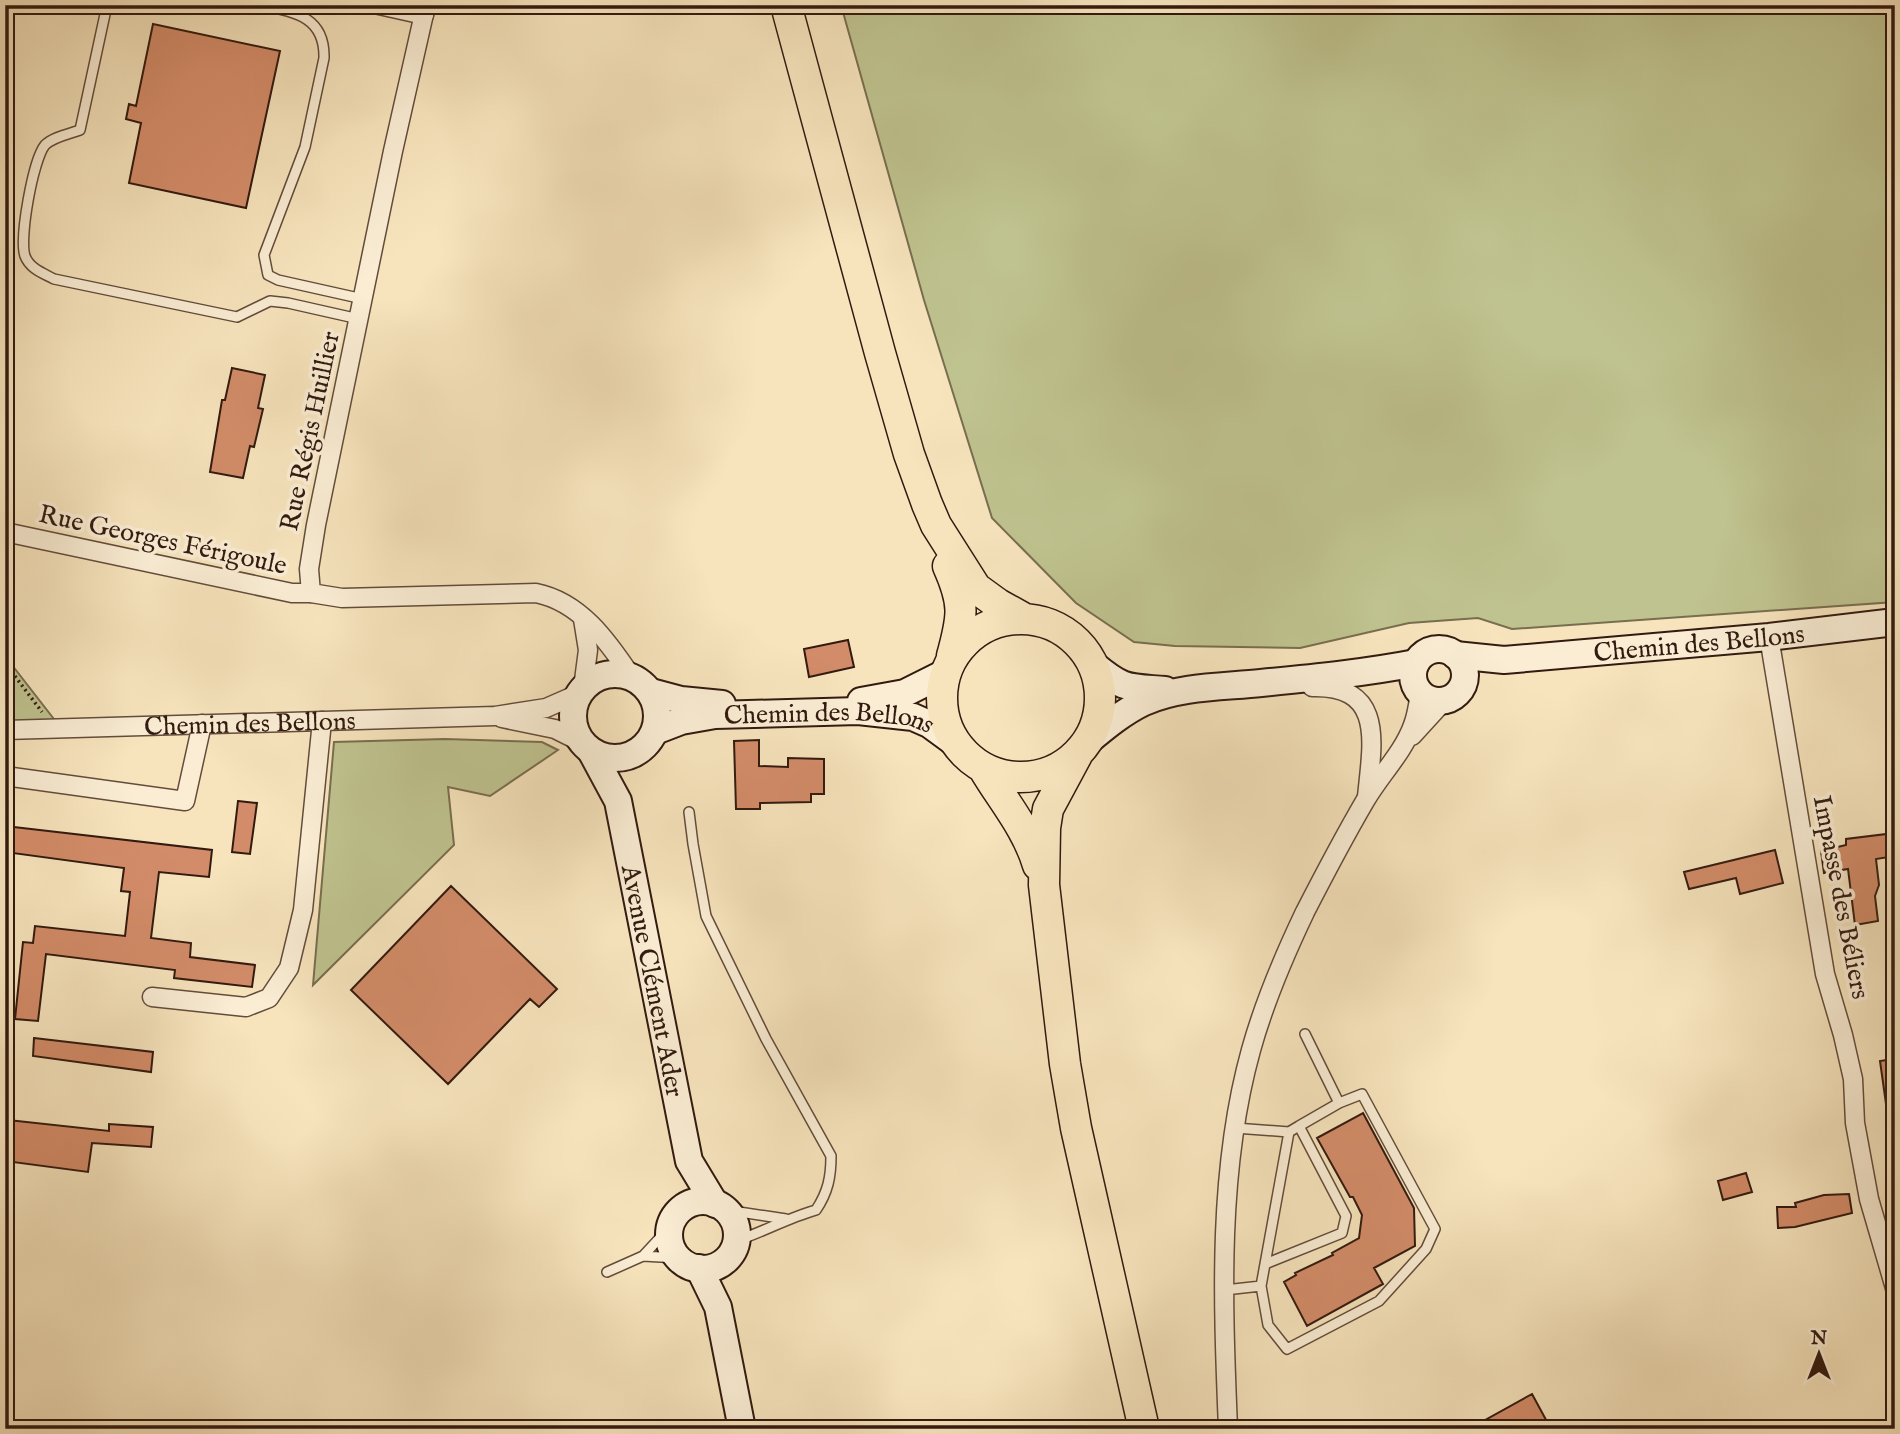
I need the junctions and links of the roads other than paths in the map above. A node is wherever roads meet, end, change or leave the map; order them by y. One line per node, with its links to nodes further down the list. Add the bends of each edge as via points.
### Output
1 (107, 5): 7 (lane, via 80,130 48,142 31,184 23,237 25,256 32,267 54,279 237,317 270,301)
2 (260, 5): 6 (lane, via 312,21 324,43 305,147 264,255 268,275)
3 (379, 5): 5 (street)
4 (786, 5): 8 (main road, via 909,454)
5 (425, 10): 6 (street, Rue Régis Huillier)
6 (363, 299): 7 (street, Rue Régis Huillier)
7 (359, 319): 10 (street, Rue Régis Huillier, via 316,525 309,569)
8 (936, 525): 12 (main road, via 976,588); 18 (main road, via 962,601 960,628)
9 (5, 532): 10 (street, Rue Georges Férigoule, via 292,593)
10 (311, 593): 11 (street, via 342,598 536,593 564,602)
11 (583, 619): 21 (street); 23 (street, via 588,650)
12 (1026, 619): 17 (main road, via 1066,632); 18 (main road, via 1003,620 982,628)
13 (1895, 622): 14 (street, Chemin des Bellons)
14 (1769, 637): 16 (street, Chemin des Bellons); 57 (street, Impasse des Béliers, via 1825,974 1853,1079 1855,1123 1869,1199)
15 (1455, 655): 16 (street, Chemin des Bellons); 19 (street); 22 (street, via 1438,649 1421,656)
16 (1504, 660): 19 (street, Chemin des Bellons)
17 (1094, 665): 24 (street, via 1127,688); 33 (main road, via 1100,712)
18 (948, 666): 21 (street, Chemin des Bellons, via 905,693 860,701 734,706 681,700); 30 (main road, via 942,707)
19 (1465, 680): 22 (street, via 1458,693)
20 (1264, 683): 22 (street, via 1365,672); 24 (street); 37 (street, via 1344,690 1363,704 1371,740)
21 (641, 684): 23 (street, via 618,673 605,674); 29 (street, via 656,704)
22 (1424, 686): 31 (street); 31 (street)
23 (581, 691): 25 (street, Chemin des Bellons, via 546,708); 32 (street, via 573,723)
24 (1181, 692): 33 (street, via 1135,707)
25 (495, 716): 26 (street, Chemin des Bellons); 32 (street, Chemin des Bellons, via 555,729)
26 (322, 722): 27 (street, Chemin des Bellons); 41 (street, via 303,910 289,968 269,998 246,1007)
27 (202, 724): 28 (street, Chemin des Bellons); 36 (street, via 185,800)
28 (5, 730)
29 (655, 731): 30 (street, Chemin des Bellons, via 715,715 858,711 913,717); 34 (street)
30 (955, 743): 35 (main road)
31 (1405, 743): 37 (street)
32 (587, 747): 34 (street, via 612,758); 38 (street, Avenue Clément Ader)
33 (1082, 748): 35 (main road, via 1061,767 1043,775 1013,777); 40 (main road, via 1050,803)
34 (635, 754): 38 (street)
35 (984, 769): 40 (main road, via 1030,840)
36 (5, 776)
37 (1366, 799): 45 (street, via 1305,913 1269,995)
38 (618, 801): 47 (street, Avenue Clément Ader)
39 (689, 812): 49 (lane, via 706,916 766,1039 831,1156 831,1176 816,1210)
40 (1044, 885): 61 (main road, via 1076,1128)
41 (152, 997)
42 (1305, 1034): 43 (lane)
43 (1339, 1103): 44 (lane); 56 (lane, via 1362,1094 1435,1229 1426,1249 1378,1301 1287,1349 1268,1325)
44 (1299, 1126): 46 (lane); 54 (lane, via 1346,1216 1342,1233)
45 (1234, 1128): 46 (lane); 58 (street)
46 (1290, 1132): 54 (lane)
47 (689, 1161): 48 (street, Avenue Clément Ader); 50 (street, Avenue Clément Ader)
48 (720, 1207): 49 (lane); 50 (street, via 695,1202); 51 (street, via 736,1230)
49 (786, 1219): 51 (lane)
50 (673, 1220): 52 (lane); 53 (street, via 672,1249)
51 (730, 1251): 53 (street, via 708,1268); 59 (street)
52 (643, 1256): 53 (lane); 55 (lane)
53 (688, 1263): 59 (street)
54 (1265, 1264): 56 (lane)
55 (607, 1272)
56 (1261, 1286): 58 (lane)
57 (1895, 1288)
58 (1225, 1290): 62 (street)
59 (718, 1307): 60 (street)
60 (742, 1429)
61 (1143, 1429)
62 (1228, 1429)

